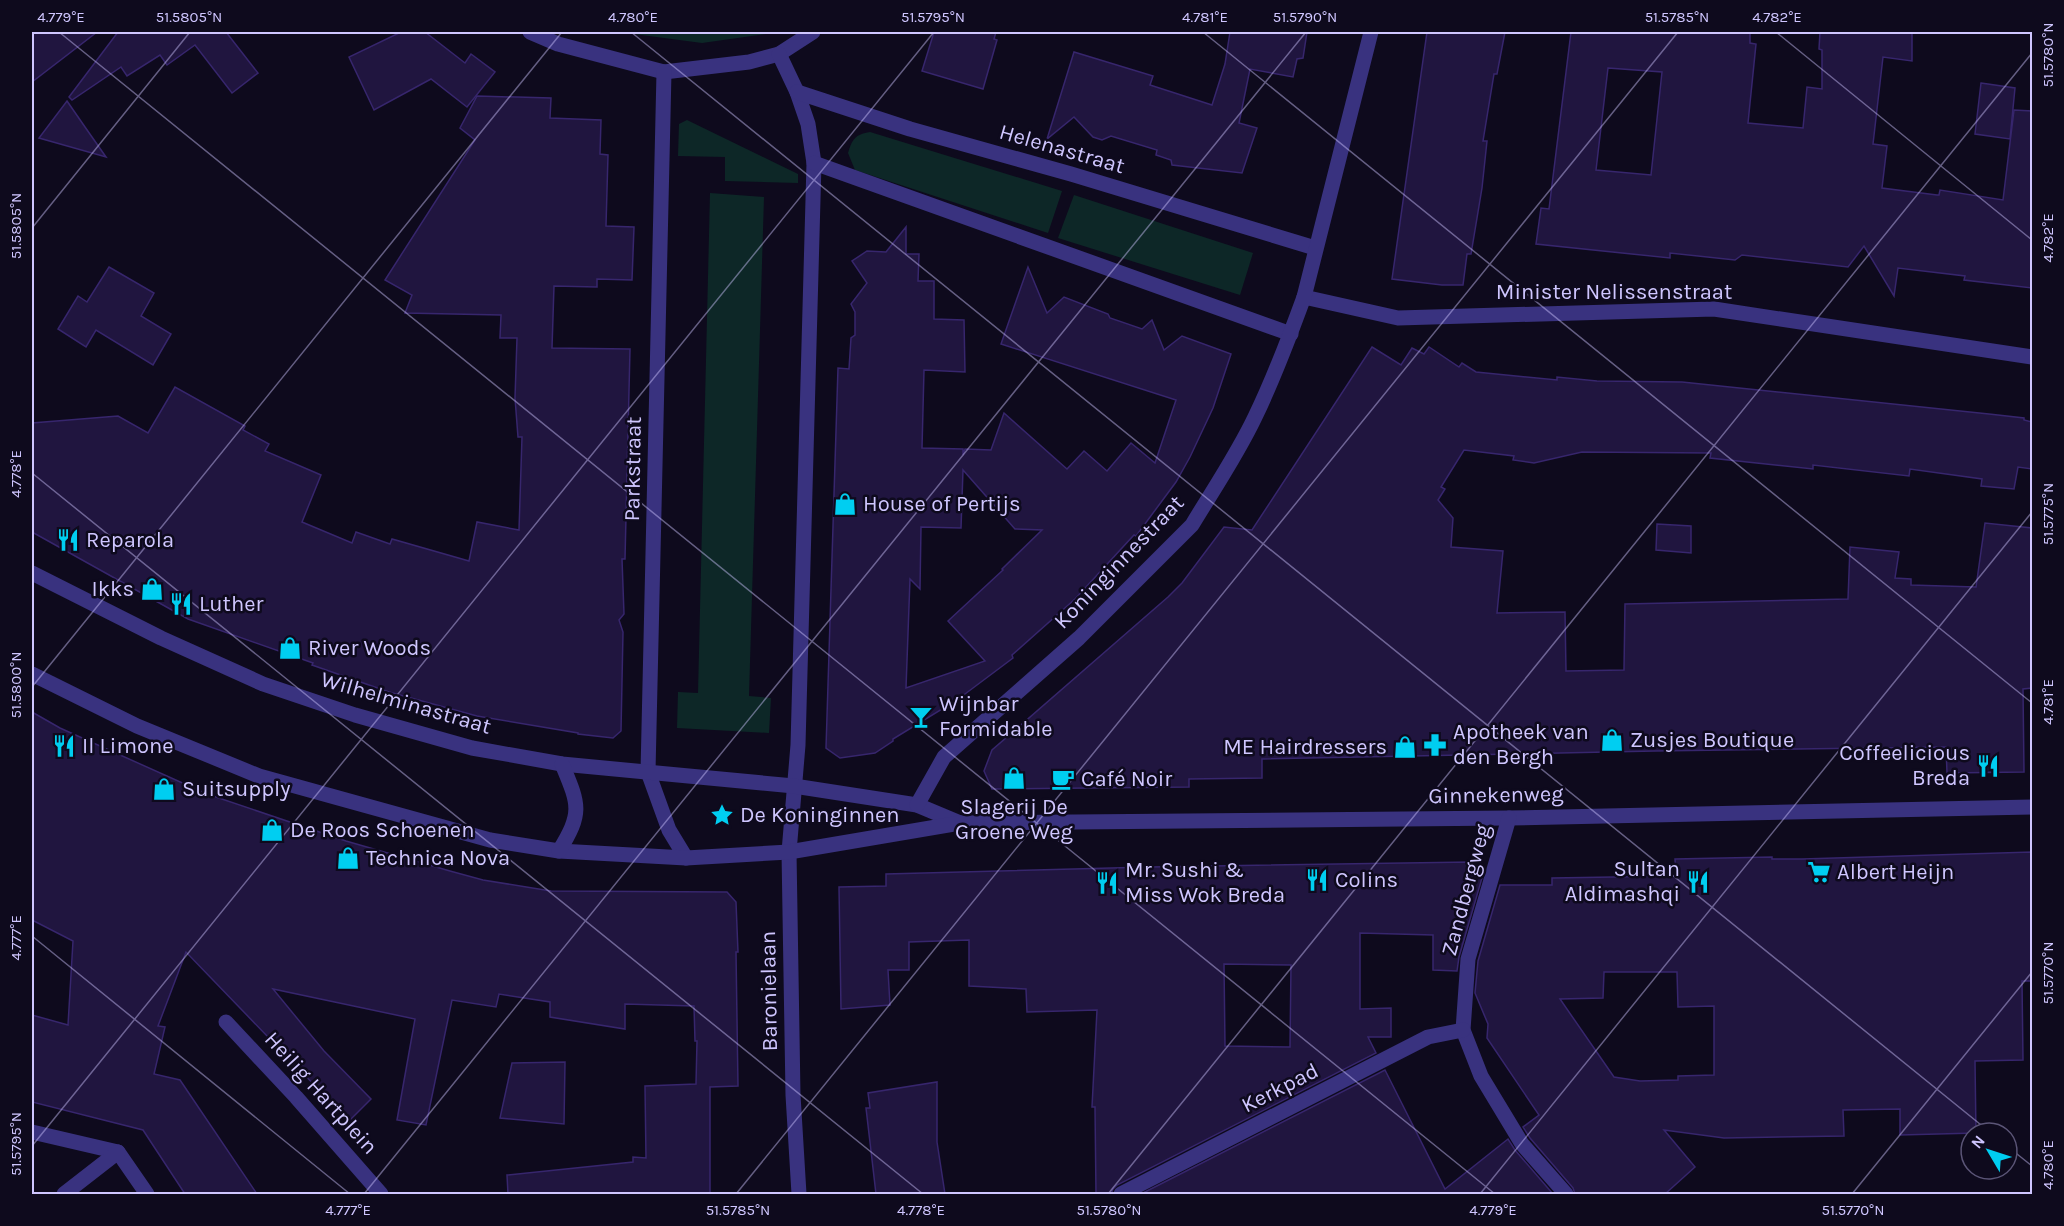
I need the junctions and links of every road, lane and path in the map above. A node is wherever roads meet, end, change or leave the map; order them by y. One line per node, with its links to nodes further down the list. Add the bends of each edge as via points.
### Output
1 (530, 32): 5 (street, via 558,44)
2 (813, 32): 4 (street)
3 (1371, 32): 8 (street, Koninginnestraat)
4 (779, 54): 5 (street, via 749,62); 6 (street)
5 (664, 72): 15 (street, Parkstraat)
6 (797, 92): 7 (street, via 808,124); 8 (street, Helenastraat)
7 (814, 163): 10 (street); 16 (street)
8 (1315, 248): 9 (street, Koninginnestraat)
9 (1304, 297): 10 (street, Koninginnestraat); 11 (street, Minister Nelissenstraat, via 1398,318 1714,309)
10 (1291, 334): 17 (street, Koninginnestraat, via 1254,419 1192,525 1080,638 944,757)
11 (2032, 357)
12 (32, 573): 14 (street, Wilhelminastraat, via 263,684 355,716 472,748)
13 (32, 674): 21 (street, via 137,726 260,776 490,840)
14 (562, 764): 15 (street, Wilhelminastraat); 21 (street, via 577,810 571,832)
15 (648, 772): 16 (street, Wilhelminastraat); 23 (street, Parkstraat, via 669,830)
16 (794, 786): 17 (street, Ginnekenweg); 22 (street, Baronielaan)
17 (917, 805): 20 (street, Ginnekenweg)
18 (2032, 807): 19 (street, Ginnekenweg)
19 (1509, 818): 20 (street, Ginnekenweg); 25 (street, Zandbergweg, via 1468,959)
20 (960, 823): 22 (street, Ginnekenweg)
21 (559, 851): 23 (street)
22 (789, 852): 23 (street); 31 (street, Baronielaan)
23 (686, 858)
24 (226, 1022): 30 (street, Heilig Hartplein)
25 (1462, 1030): 32 (street, Kerkpad, via 1428,1037); 33 (street, Zandbergweg, via 1482,1076 1522,1144)
26 (32, 1132): 27 (street)
27 (118, 1152): 28 (street); 29 (street)
28 (64, 1194)
29 (147, 1194)
30 (381, 1194)
31 (799, 1194)
32 (1121, 1194)
33 (1566, 1194)

